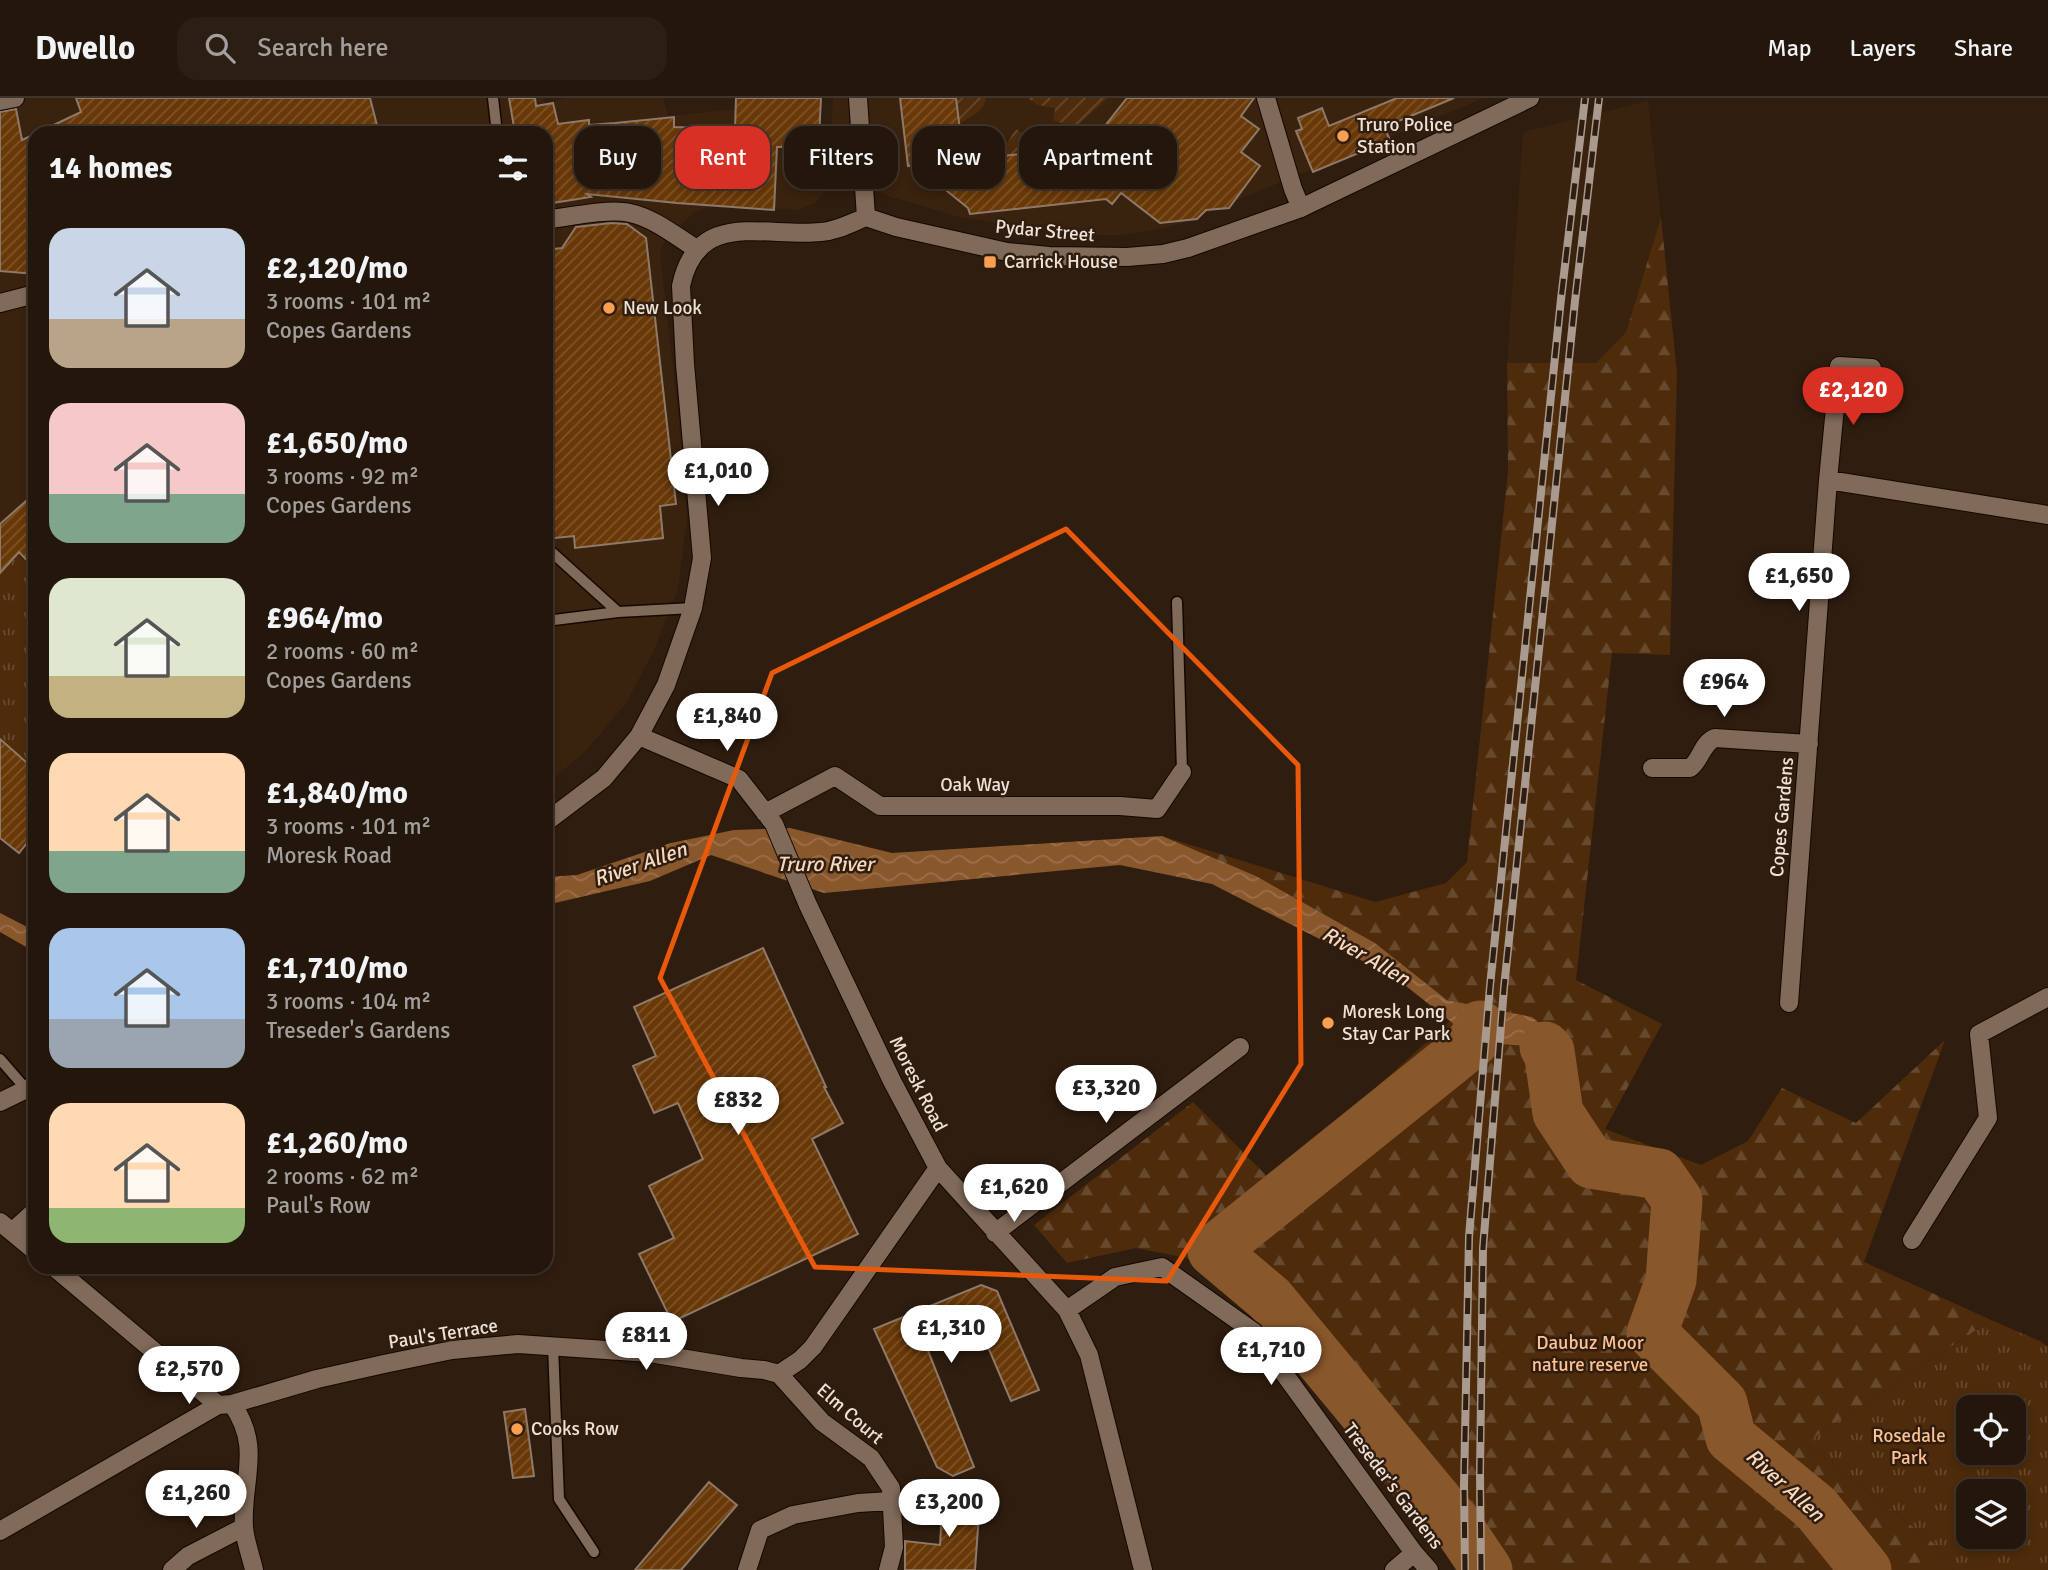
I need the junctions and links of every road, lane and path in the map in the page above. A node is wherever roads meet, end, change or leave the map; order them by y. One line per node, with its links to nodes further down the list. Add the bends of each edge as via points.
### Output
1 (15, 98): 6 (street)
2 (493, 98): 7 (lane)
3 (858, 98): 9 (street)
4 (1266, 98): 8 (street)
5 (1530, 98): 8 (street, Pydar Street)
6 (0, 101)
7 (496, 126)
8 (1301, 208): 9 (street, Pydar Street, via 1188,248 1127,257 1007,251)
9 (866, 216): 11 (street, via 824,232 724,233)
10 (553, 219): 11 (street, via 631,213)
11 (698, 250): 19 (street, via 683,275 680,297 702,558)
12 (28, 297): 13 (street)
13 (0, 303)
14 (1872, 368): 15 (street, Copes Gardens, via 1839,366)
15 (1828, 480): 16 (street); 23 (street, Copes Gardens)
16 (2048, 515)
17 (553, 553): 20 (lane)
18 (1177, 602): 25 (lane)
19 (693, 608): 20 (lane); 22 (street, via 666,685)
20 (618, 612): 21 (lane)
21 (553, 620)
22 (639, 737): 26 (street, via 604,778); 27 (street, Moresk Road, via 739,779)
23 (1809, 744): 24 (street, via 1715,738 1690,768); 29 (street, Copes Gardens)
24 (1652, 768)
25 (1182, 772): 27 (street, Oak Way, via 1157,809 880,806 835,776)
26 (553, 817)
27 (770, 818): 35 (street, Moresk Road)
28 (2048, 997): 39 (street, via 1979,1034 1988,1118)
29 (1788, 1003)
30 (1240, 1047): 38 (street)
31 (0, 1059): 32 (lane)
32 (28, 1085)
33 (28, 1088): 34 (street)
34 (0, 1102)
35 (937, 1168): 38 (street, Moresk Road); 44 (street, via 813,1347)
36 (28, 1215): 37 (street)
37 (6, 1227): 40 (street)
38 (995, 1233): 42 (street, Moresk Road)
39 (1912, 1240)
40 (28, 1245)
41 (63, 1274): 45 (street)
42 (1067, 1310): 50 (street, Treseder's Gardens, via 1115,1277 1162,1266 1254,1332); 55 (street, Moresk Road, via 1089,1355)
43 (553, 1346): 44 (street, Paul's Terrace, via 650,1353); 45 (street, Paul's Terrace, via 452,1350); 49 (lane, via 559,1499)
44 (779, 1374): 46 (street, Elm Court, via 822,1422 871,1458 891,1488)
45 (225, 1404): 47 (street, via 242,1419 250,1451); 48 (street, Paul's Terrace)
46 (891, 1501): 53 (street, via 793,1515 760,1530); 54 (street, Elm Court, via 894,1548)
47 (244, 1527): 51 (street, via 188,1556); 52 (street)
48 (0, 1531)
49 (594, 1552)
50 (1414, 1553): 56 (street); 57 (street, Treseder's Gardens)
51 (172, 1570)
52 (254, 1570)
53 (747, 1570)
54 (888, 1570)
55 (1143, 1570)
56 (1394, 1570)
57 (1429, 1570)

